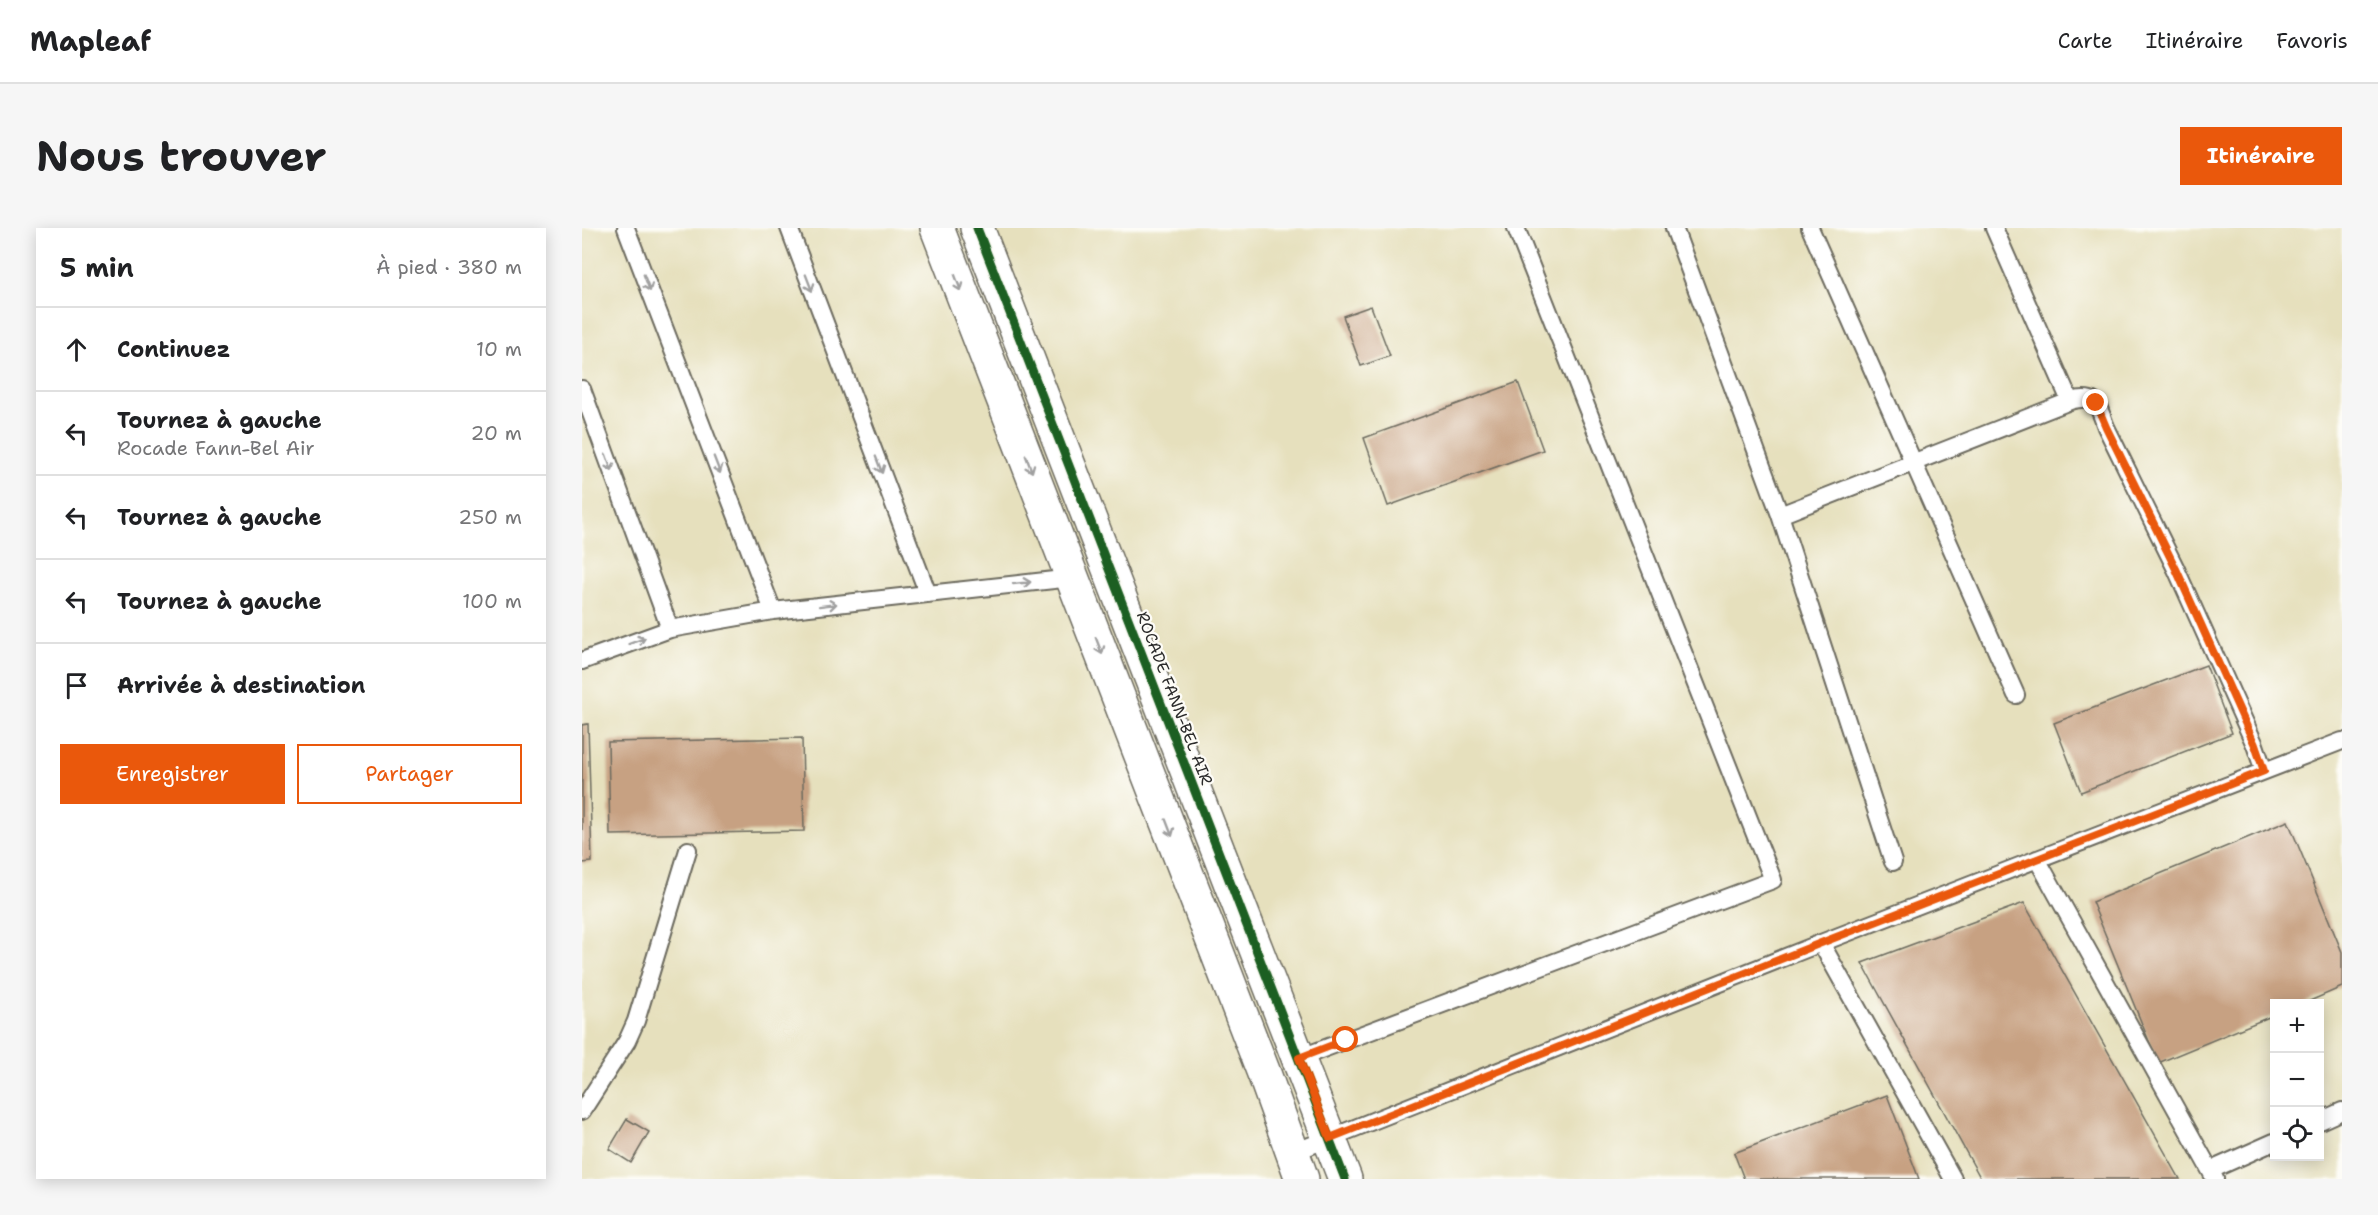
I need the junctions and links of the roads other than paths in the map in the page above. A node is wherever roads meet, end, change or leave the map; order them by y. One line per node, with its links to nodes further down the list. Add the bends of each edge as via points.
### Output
1 (626, 228): 15 (lane, one-way to 15)
2 (789, 228): 14 (lane, one-way to 14)
3 (937, 228): 13 (street, one-way to 13)
4 (977, 228): 25 (street, ROCADE FANN-BEL AIR)
5 (1516, 228): 25 (lane, via 1773,880)
6 (1674, 228): 12 (lane)
7 (1810, 228): 11 (lane)
8 (1994, 228): 10 (lane)
9 (582, 389): 16 (lane, one-way to 16)
10 (2070, 401): 11 (lane); 20 (lane, via 2085,397 2096,403 2176,569)
11 (1913, 462): 12 (lane); 18 (lane)
12 (1780, 515): 23 (lane)
13 (1072, 578): 14 (lane, one-way to 13); 31 (street, one-way to 31)
14 (928, 594): 15 (lane, one-way to 14)
15 (773, 611): 16 (lane)
16 (670, 629): 17 (lane, one-way to 16)
17 (582, 661)
18 (2016, 695)
19 (2342, 741): 20 (lane)
20 (2264, 771): 22 (lane)
21 (688, 850): 26 (lane, via 636,1022)
22 (2037, 859): 24 (lane); 32 (lane)
23 (1893, 862)
24 (1821, 943): 29 (lane); 34 (lane)
25 (1299, 1058): 29 (street, ROCADE FANN-BEL AIR)
26 (582, 1111)
27 (2342, 1111): 28 (lane)
28 (2324, 1119)
29 (1330, 1138): 31 (lane); 33 (street, ROCADE FANN-BEL AIR)
30 (2270, 1144): 32 (lane)
31 (1297, 1166)
32 (2213, 1174)
33 (1345, 1179)
34 (1953, 1179)

